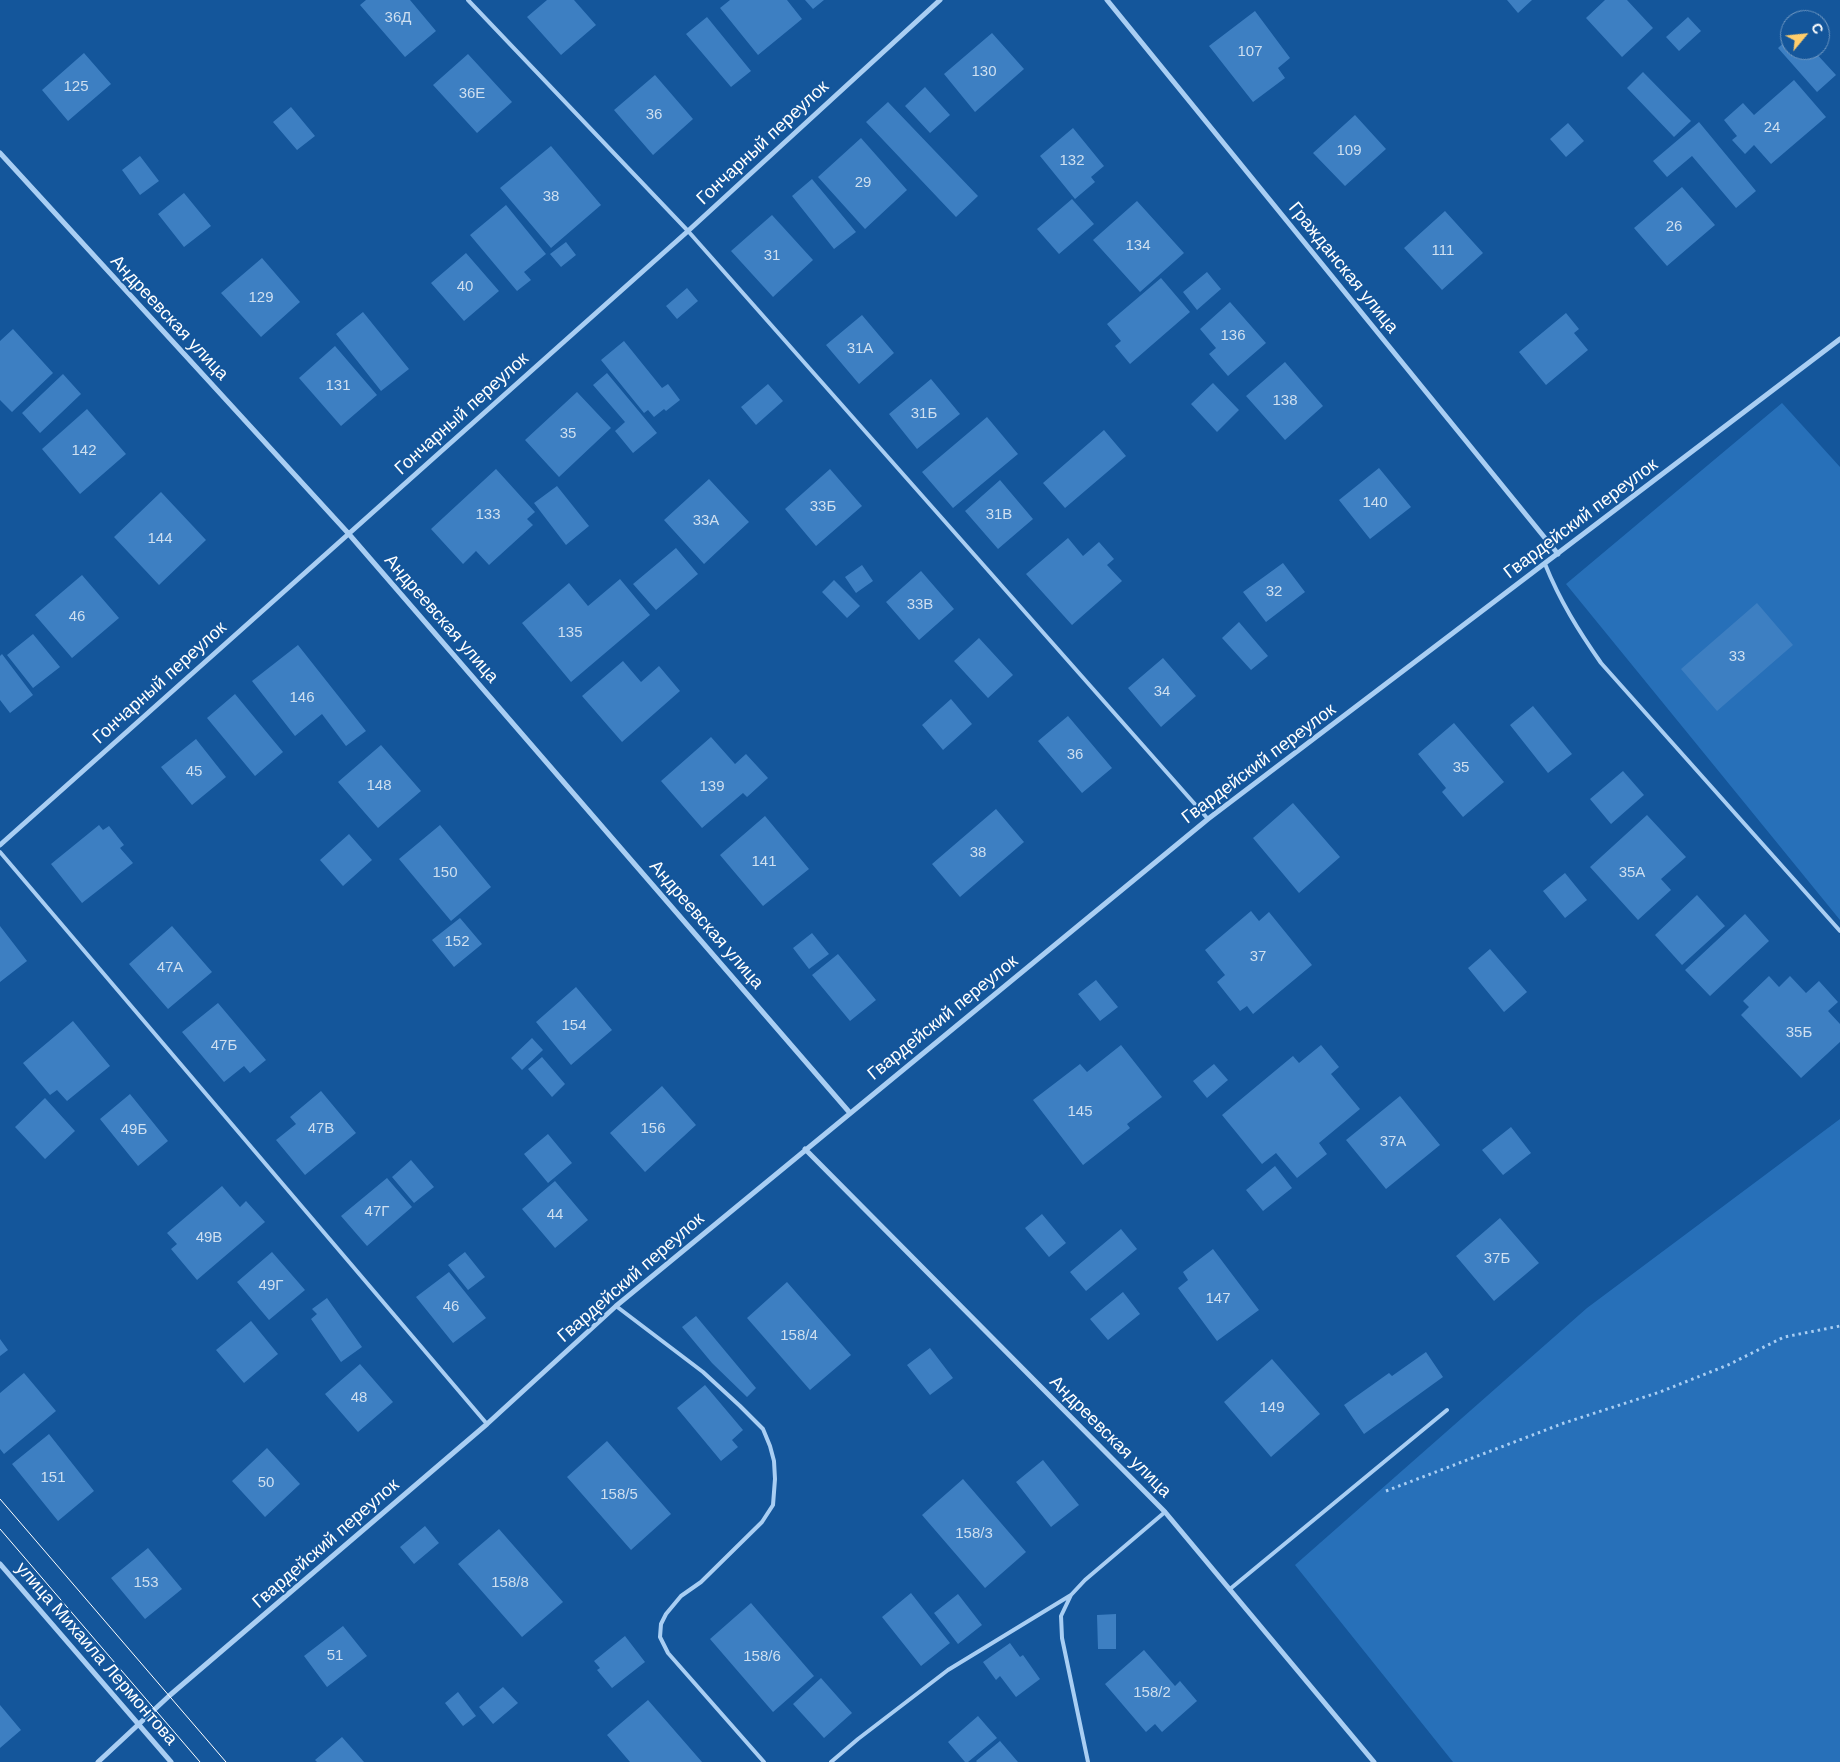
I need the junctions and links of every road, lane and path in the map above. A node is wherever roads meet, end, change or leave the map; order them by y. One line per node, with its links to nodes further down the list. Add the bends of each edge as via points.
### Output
1 (468, 0): 5 (lane)
2 (940, 0): 5 (street, Гончарный переулок)
3 (1107, 0): 8 (street, Гражданская улица)
4 (0, 153): 7 (street, Андреевская улица)
5 (688, 231): 7 (street, Гончарный переулок); 10 (lane)
6 (1840, 339): 8 (street, Гвардейский переулок)
7 (348, 533): 11 (street, Гончарный переулок); 14 (street, Андреевская улица)
8 (1558, 554): 9 (street, Гвардейский переулок)
9 (1545, 564): 10 (street, Гвардейский переулок); 13 (lane, via 1571,620 1600,663)
10 (1208, 819): 14 (street, Гвардейский переулок)
11 (0, 845)
12 (0, 852): 19 (lane)
13 (1840, 932)
14 (850, 1112): 15 (street, Гвардейский переулок)
15 (805, 1149): 16 (street, Гвардейский переулок); 21 (street, Андреевская улица)
16 (616, 1306): 19 (street, Гвардейский переулок); 28 (lane, via 703,1372 763,1429 770,1446 775,1480 773,1505 762,1522 701,1582 681,1596 666,1614 660,1638 668,1653)
17 (1840, 1326): 20 (path, via 1784,1337 1728,1365 1660,1392 1564,1423)
18 (1447, 1410): 23 (lane)
19 (487, 1424): 25 (street, Гвардейский переулок)
20 (1382, 1492)
21 (1165, 1512): 23 (street, Андреевская улица); 24 (lane)
22 (0, 1564): 25 (street, улица Михаила Лермонтова)
23 (1230, 1590): 31 (street, Андреевская улица)
24 (1071, 1595): 29 (lane, via 948,1670); 30 (lane, via 1061,1616 1062,1638)
25 (138, 1724): 26 (street, Гвардейский переулок); 27 (street, улица Михаила Лермонтова)
26 (98, 1762)
27 (171, 1762)
28 (764, 1762)
29 (831, 1762)
30 (1088, 1762)
31 (1374, 1762)

